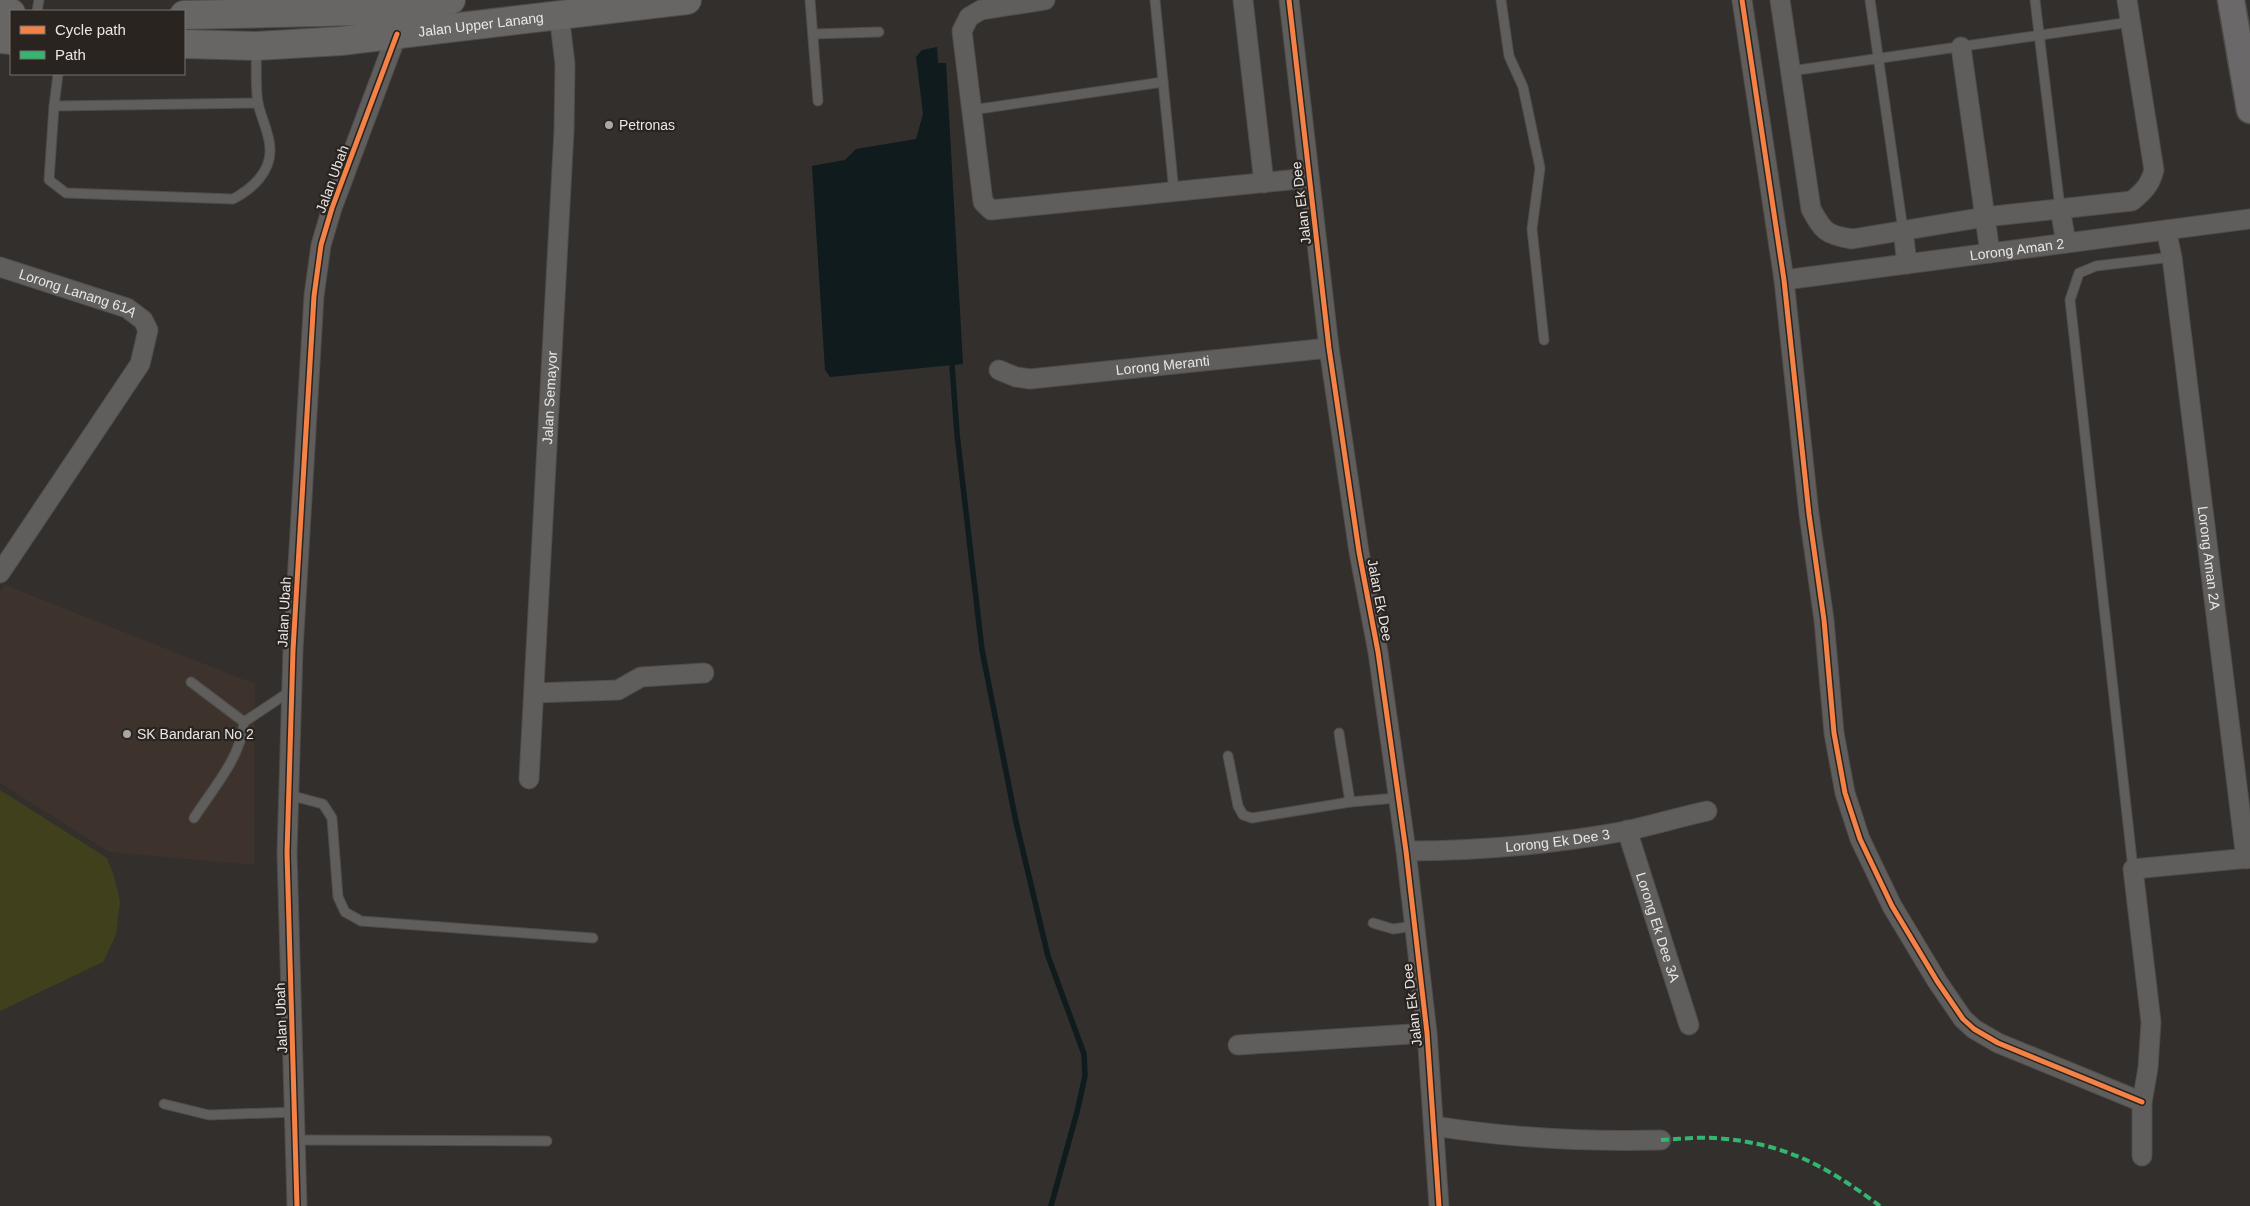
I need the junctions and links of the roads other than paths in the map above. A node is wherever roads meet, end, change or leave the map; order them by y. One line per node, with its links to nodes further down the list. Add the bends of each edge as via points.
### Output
1 (451, 0): 16 (main road, Jalan Upper Lanang, via 364,11)
2 (687, 0): 15 (main road, Jalan Upper Lanang)
3 (810, 0): 20 (lane)
4 (1043, 0): 32 (street, via 981,10 964,24 962,31)
5 (1154, 0): 28 (lane)
6 (1242, 0): 35 (street)
7 (1289, 0): 34 (street, Jalan Ek Dee)
8 (1500, 0): 48 (lane, via 1509,56 1523,87 1540,168 1532,229)
9 (1742, 0): 47 (street)
10 (1780, 0): 26 (street)
11 (1870, 0): 25 (lane)
12 (2035, 0): 21 (lane)
13 (2127, 0): 17 (street)
14 (2230, 0): 33 (street)
15 (559, 14): 19 (main road, Jalan Upper Lanang); 55 (street, Jalan Semayor, via 565,64 564,131)
16 (185, 15)
17 (2130, 22): 21 (lane); 37 (street, via 2154,170 2150,183 2132,201)
18 (880, 32): 20 (lane)
19 (398, 34): 23 (main road, Jalan Upper Lanang); 54 (street, Jalan Ubah, via 332,208 320,254 307,396)
20 (812, 34): 29 (lane)
21 (2040, 35): 24 (lane); 37 (lane)
22 (185, 44): 23 (main road, Jalan Upper Lanang)
23 (256, 46): 30 (lane)
24 (1961, 47): 25 (lane); 38 (street)
25 (1879, 59): 26 (lane); 40 (lane)
26 (1791, 72): 40 (street, via 1811,209 1821,227 1832,236 1852,239)
27 (58, 75): 31 (lane)
28 (1163, 82): 32 (lane); 36 (lane)
29 (818, 101)
30 (258, 103): 31 (lane); 31 (lane, via 270,148 267,165 248,192 233,199 66,194 49,180)
31 (54, 106)
32 (972, 110): 36 (street, via 983,202 991,210)
33 (2250, 110)
34 (1310, 178): 35 (street); 49 (street, Jalan Ek Dee)
35 (1264, 183): 36 (street)
36 (1174, 192)
37 (2060, 208): 38 (street); 42 (street)
38 (1984, 217): 40 (street); 43 (street)
39 (2250, 219): 41 (street, Lorong Aman 2)
40 (1903, 230): 45 (street)
41 (2166, 230): 42 (street, Lorong Aman 2); 44 (street, Lorong Aman 2A)
42 (2066, 243): 43 (street, Lorong Aman 2)
43 (1990, 253): 45 (street, Lorong Aman 2)
44 (2172, 257): 67 (street, Lorong Aman 2A); 68 (lane, via 2096,266 2079,273 2070,300)
45 (1907, 264): 47 (street, Lorong Aman 2)
46 (0, 267): 51 (street, Lorong Lanang 61A, via 127,308 143,320 148,330 140,364)
47 (1784, 280): 75 (street, via 1834,733 1845,793 1874,872 1937,982 1974,1029 1998,1043)
48 (1544, 340)
49 (1329, 348): 50 (street, Lorong Meranti, via 1030,379); 61 (street, Jalan Ek Dee, via 1359,552 1378,652)
50 (999, 370)
51 (0, 573)
52 (704, 673): 55 (street, via 641,677 618,690)
53 (191, 682): 56 (lane)
54 (292, 690): 56 (lane); 60 (street, Jalan Ubah)
55 (534, 692): 59 (street, Jalan Semayor)
56 (244, 722): 64 (lane, via 243,739 236,754)
57 (1339, 733): 62 (lane)
58 (1228, 756): 62 (lane, via 1243,816 1252,818)
59 (529, 779)
60 (289, 795): 71 (lane, via 323,804 332,818 338,897 345,912 361,921); 77 (street, Jalan Ubah, via 287,853)
61 (1397, 798): 62 (lane); 66 (street, Jalan Ek Dee)
62 (1350, 802)
63 (1707, 811): 65 (street, Lorong Ek Dee 3)
64 (194, 818)
65 (1627, 830): 66 (street, Lorong Ek Dee 3, via 1503,847); 72 (street, Lorong Ek Dee 3A)
66 (1406, 851): 70 (street, Jalan Ek Dee)
67 (2248, 859): 68 (street)
68 (2133, 869): 75 (street, via 2151,1022)
69 (1373, 923): 70 (lane, via 1393,929)
70 (1414, 926): 73 (street, Jalan Ek Dee)
71 (592, 938)
72 (1689, 1025)
73 (1427, 1033): 74 (street); 78 (street, Jalan Ek Dee)
74 (1238, 1045)
75 (2142, 1102): 82 (street)
76 (164, 1104): 77 (lane, via 209,1116)
77 (296, 1112): 79 (street, Jalan Ubah)
78 (1434, 1126): 80 (street, via 1493,1135 1578,1141); 84 (street, Jalan Ek Dee)
79 (296, 1140): 81 (lane); 83 (street, Jalan Ubah)
80 (1661, 1140)
81 (547, 1141)
82 (2142, 1156)
83 (297, 1206)
84 (1439, 1206)

